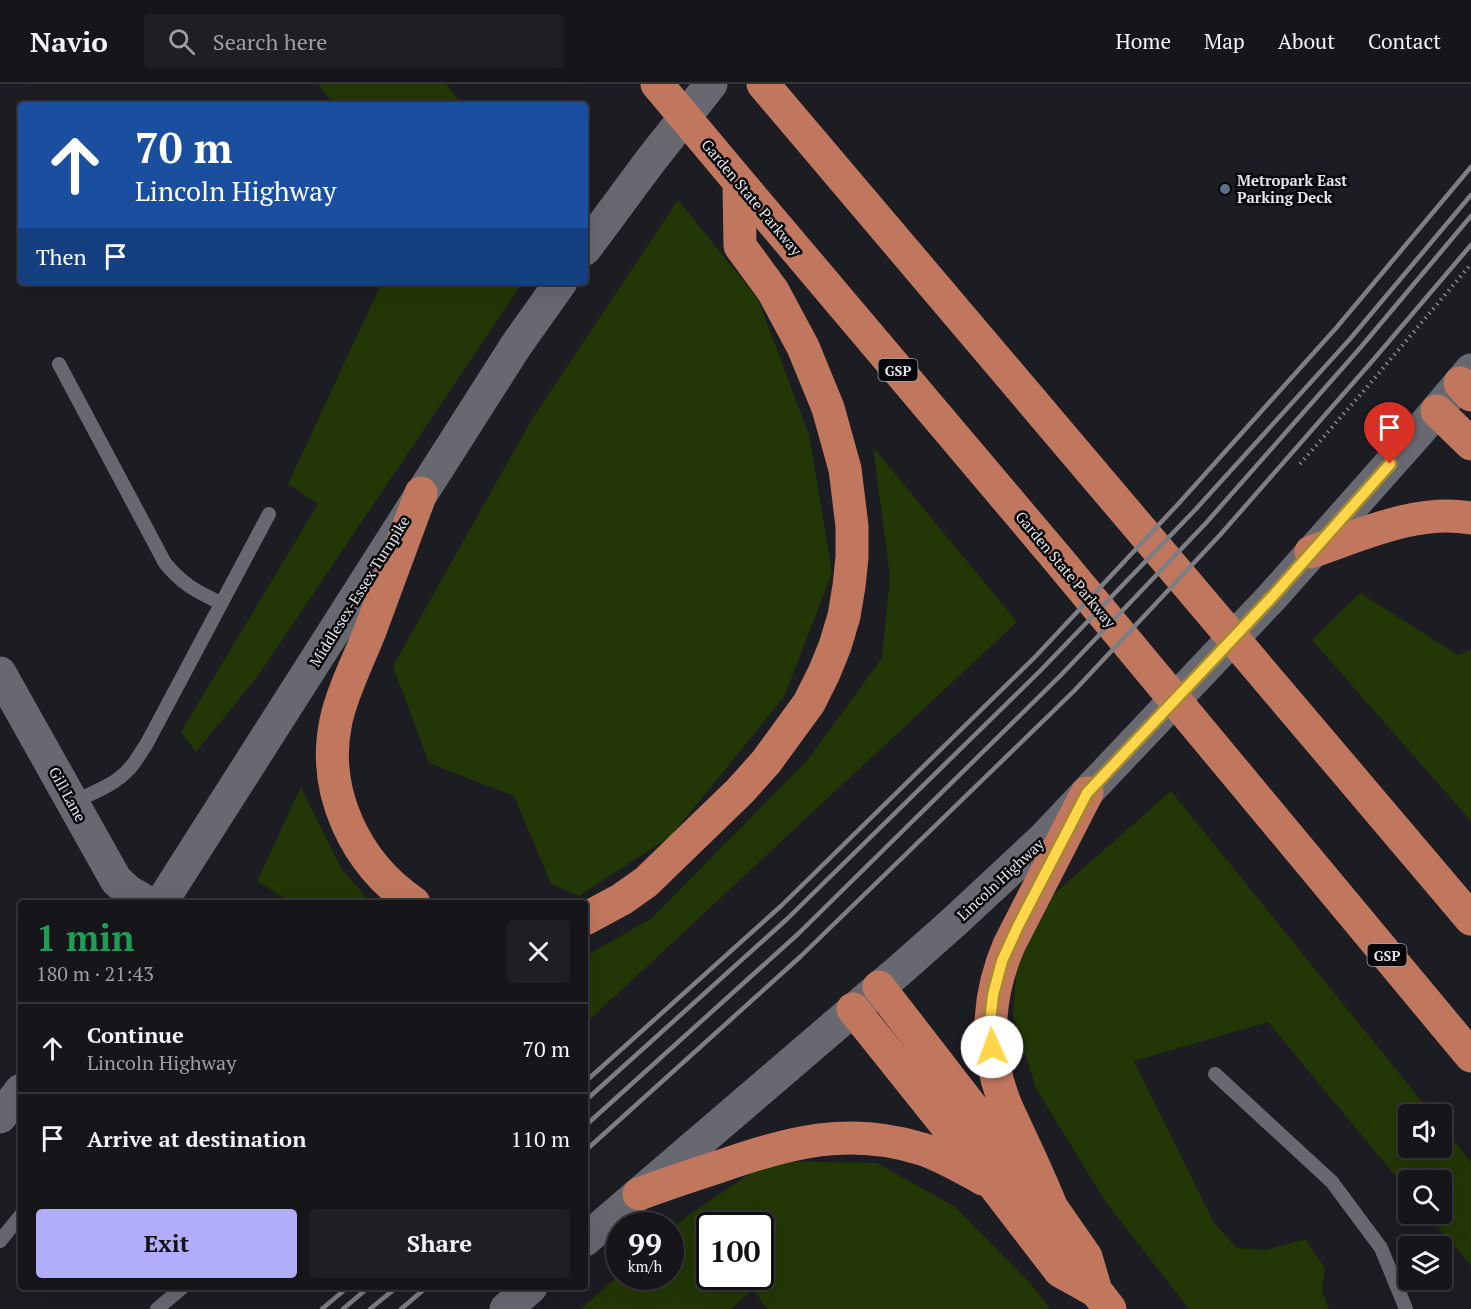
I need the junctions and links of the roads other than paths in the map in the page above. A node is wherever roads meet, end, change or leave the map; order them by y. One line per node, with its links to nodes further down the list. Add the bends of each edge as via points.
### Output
1 (657, 84): 4 (highway, Garden State Parkway / GSP)
2 (711, 84): 5 (main road)
3 (763, 84): 19 (highway)
4 (739, 182): 24 (highway, via 740,246 773,291 803,347 828,408 845,469 852,557 844,616 809,703 766,762 646,882); 28 (highway, Garden State Parkway / GSP)
5 (588, 245)
6 (559, 285): 11 (main road, Middlesex-Essex Turnpike)
7 (59, 364): 15 (lane, via 165,563 184,583)
8 (1467, 383): 9 (main road, Lincoln Highway)
9 (1437, 411): 10 (highway); 14 (main road, Lincoln Highway)
10 (1471, 444)
11 (421, 493): 22 (main road, Middlesex-Essex Turnpike); 23 (highway, via 343,696 336,720 332,767 342,813 352,835 383,878)
12 (269, 514): 15 (lane)
13 (1471, 518): 14 (highway, via 1416,518)
14 (1311, 552): 17 (main road, Lincoln Highway)
15 (221, 603): 18 (lane, via 131,768 110,784)
16 (0, 673): 18 (main road, Gill Lane)
17 (1087, 793): 26 (main road, Lincoln Highway, via 1000,880); 34 (highway, via 1002,961 991,1013 993,1064 1002,1097)
18 (73, 802): 21 (main road, Gill Lane, via 116,880)
19 (1432, 873): 20 (highway); 25 (highway)
20 (1471, 881)
21 (143, 900)
22 (163, 900)
23 (410, 900)
24 (588, 917)
25 (1471, 920)
26 (879, 987): 27 (main road, Lincoln Highway); 34 (highway)
27 (853, 1010): 32 (highway); 33 (main road, Lincoln Highway)
28 (1471, 1056)
29 (1215, 1074): 43 (lane, via 1332,1182 1381,1248)
30 (18, 1094): 31 (main road)
31 (0, 1117)
32 (993, 1184): 33 (highway, via 923,1149 878,1140 832,1138 764,1151); 40 (highway, via 1060,1271)
33 (639, 1194): 36 (main road, Lincoln Highway)
34 (1052, 1208): 40 (highway, via 1086,1257)
35 (18, 1219): 37 (lane)
36 (588, 1237)
37 (0, 1241)
38 (179, 1290): 41 (lane)
39 (528, 1290): 42 (main road)
40 (1103, 1300)
41 (157, 1309)
42 (506, 1309)
43 (1406, 1309)

